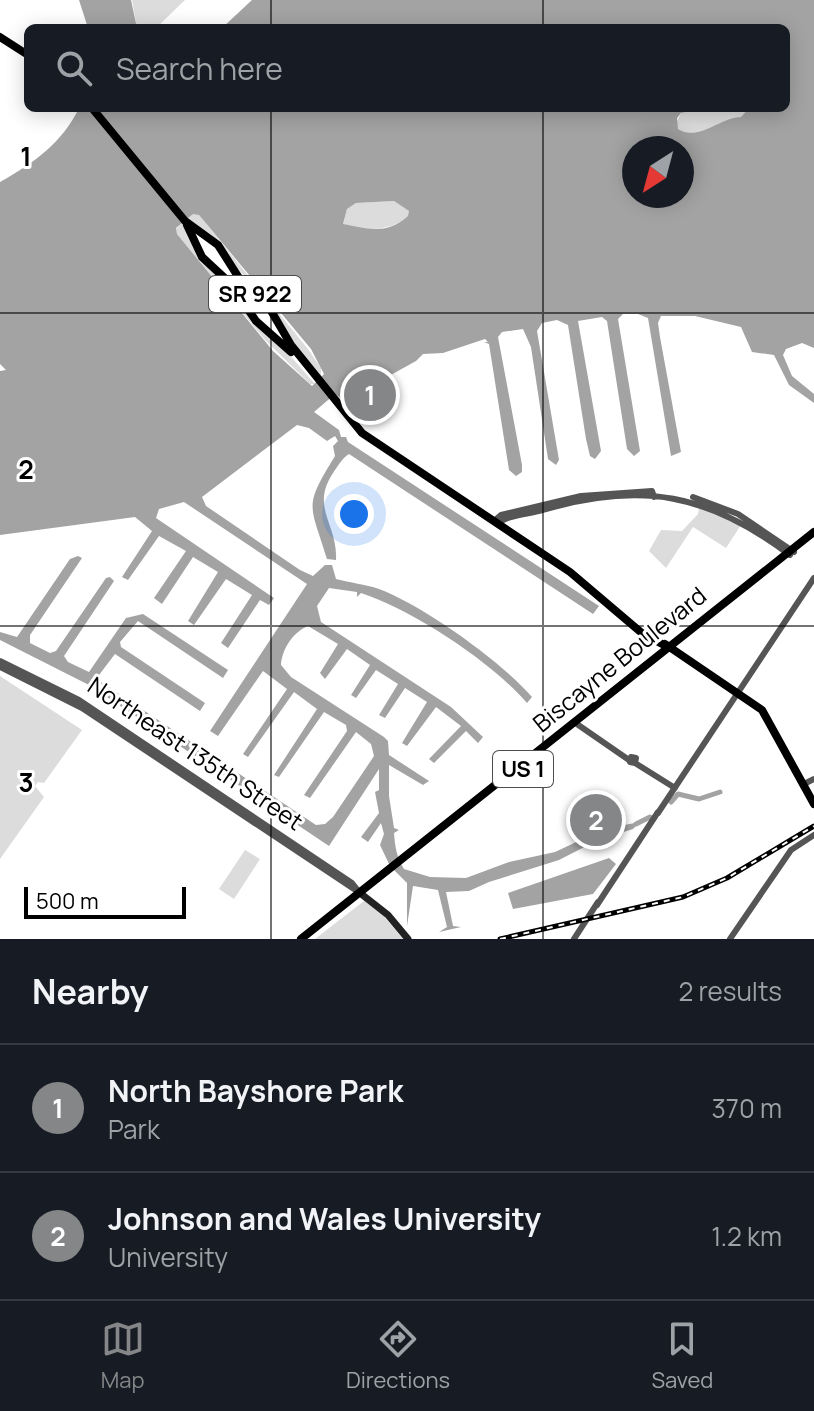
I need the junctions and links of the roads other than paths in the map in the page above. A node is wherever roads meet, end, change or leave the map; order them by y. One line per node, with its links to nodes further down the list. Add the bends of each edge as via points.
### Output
1 (0, 34): 2 (main road)
2 (24, 50)
3 (95, 112): 4 (main road, SR 922)
4 (185, 221): 5 (main road, SR 922, via 216,243 239,278); 6 (main road, SR 922, via 200,254 230,283)
5 (263, 301): 6 (main road, via 260,313); 7 (main road, SR 922)
6 (246, 308): 7 (main road, SR 922)
7 (316, 379): 10 (main road, SR 922, via 370,440)
8 (652, 494): 9 (street, via 582,501); 10 (street, via 581,496 500,515); 13 (street, via 716,508)
9 (522, 516): 10 (street); 11 (street)
10 (495, 522): 15 (main road, SR 922, via 576,576)
11 (509, 525)
12 (814, 534): 13 (main road, Biscayne Boulevard / US 1)
13 (790, 552): 17 (main road, Biscayne Boulevard / US 1)
14 (814, 578): 22 (street)
15 (645, 632): 16 (main road, SR 922); 17 (main road, SR 922)
16 (658, 644): 17 (main road, SR 922); 18 (main road)
17 (670, 649): 18 (main road, Biscayne Boulevard / US 1); 22 (main road, SR 922); 23 (main road, Biscayne Boulevard / US 1)
18 (658, 655): 23 (main road, Biscayne Boulevard / US 1)
19 (0, 661): 21 (street, Northeast 135th Street)
20 (0, 667): 21 (street, Northeast 135th Street)
21 (55, 690): 30 (street, Northeast 135th Street)
22 (738, 693): 26 (main road, SR 922, via 762,710); 27 (street)
23 (577, 723): 24 (main road, Biscayne Boulevard / US 1); 24 (main road, Biscayne Boulevard / US 1); 27 (street)
24 (547, 747): 30 (main road, Biscayne Boulevard / US 1)
25 (814, 779): 26 (street)
26 (804, 784): 28 (main road, SR 922)
27 (675, 788): 35 (street)
28 (814, 804)
29 (814, 835): 36 (street, via 791,850)
30 (362, 895): 31 (main road, Biscayne Boulevard / US 1); 34 (main road, Northeast 135th Street)
31 (321, 927): 32 (main road, Biscayne Boulevard / US 1); 33 (main road, Biscayne Boulevard / US 1)
32 (301, 939)
33 (310, 939)
34 (408, 939)
35 (574, 939)
36 (732, 939)

